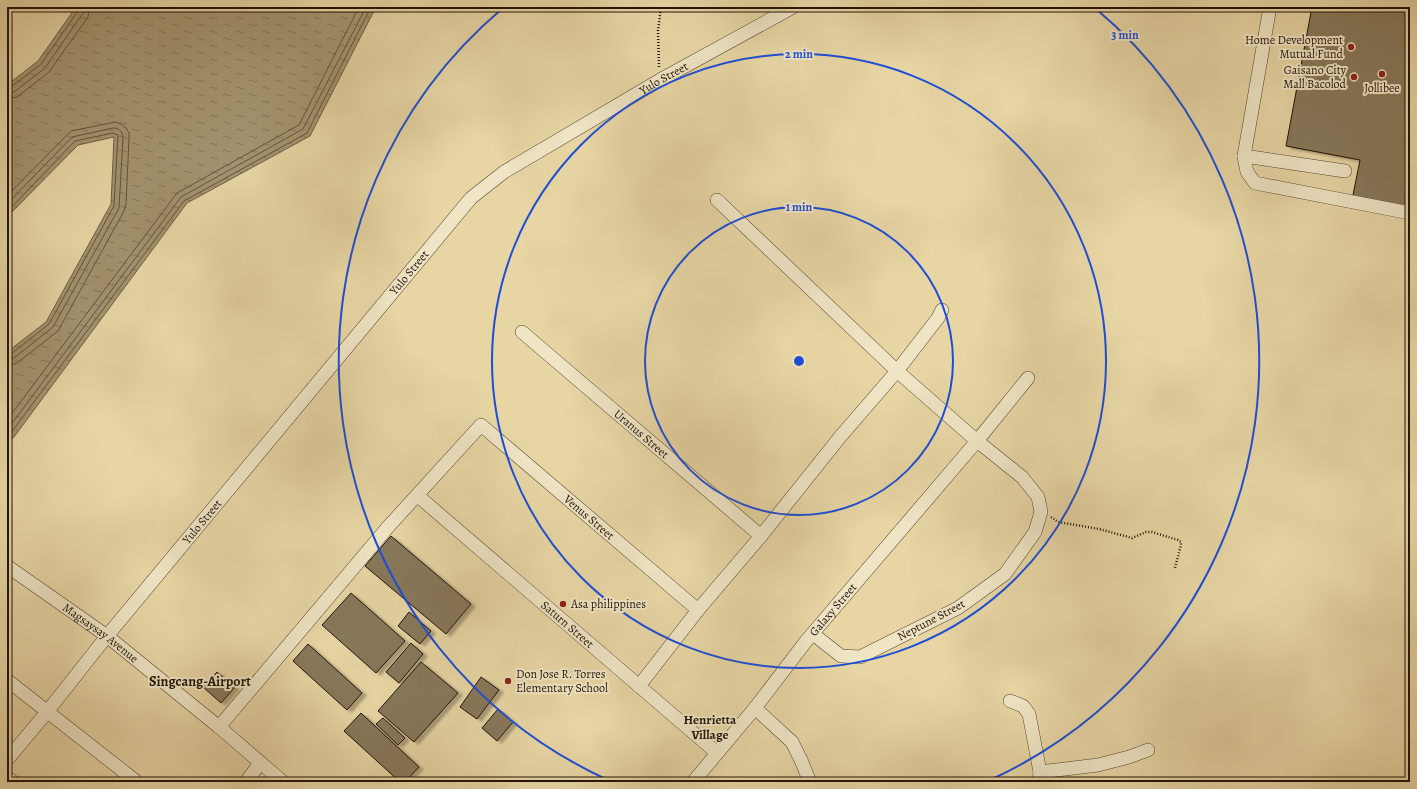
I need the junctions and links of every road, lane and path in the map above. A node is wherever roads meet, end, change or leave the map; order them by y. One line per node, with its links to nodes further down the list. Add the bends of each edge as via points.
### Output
1 (661, 7): 4 (path, via 657,47)
2 (793, 7): 4 (street, Yulo Street)
3 (1270, 7): 5 (street)
4 (660, 80): 21 (street, Yulo Street, via 504,172 471,198)
5 (1244, 156): 6 (street); 8 (street, via 1247,172 1255,183)
6 (1345, 171)
7 (718, 200): 11 (street)
8 (1410, 212)
9 (942, 310): 11 (street)
10 (522, 332): 16 (street, Uranus Street)
11 (897, 371): 13 (street); 16 (street, via 840,437)
12 (1028, 378): 13 (street, Galaxy Street)
13 (977, 440): 20 (street, Galaxy Street); 20 (street, Neptune Street, via 1022,477 1038,497 1041,512 1035,532 1005,574 958,608 860,657 841,656)
14 (418, 496): 19 (street, Venus Street, via 480,425); 23 (street, Saturn Street); 27 (street)
15 (1058, 522): 18 (path, via 1132,538 1152,532 1178,540 1181,545)
16 (761, 536): 19 (street)
17 (7, 566): 21 (street, Magsaysay Avenue)
18 (1175, 568)
19 (698, 610): 23 (street)
20 (813, 634): 25 (street, Galaxy Street)
21 (107, 636): 26 (street, Yulo Street); 27 (street, Magsaysay Avenue)
22 (7, 680): 26 (street)
23 (639, 686): 29 (street, Saturn Street)
24 (1010, 701): 33 (street, via 1023,706 1029,714)
25 (755, 708): 29 (street, Galaxy Street); 39 (street, via 792,742)
26 (47, 712): 30 (street, Yulo Street); 35 (street)
27 (219, 727): 31 (street, Magsaysay Avenue)
28 (1148, 750): 33 (street, via 1128,758)
29 (717, 753): 38 (street, Galaxy Street)
30 (7, 760)
31 (260, 763): 36 (street); 37 (street, Magsaysay Avenue)
32 (7, 777): 34 (street)
33 (1040, 777)
34 (13, 782)
35 (137, 782)
36 (246, 782)
37 (283, 782)
38 (692, 782)
39 (810, 782)

